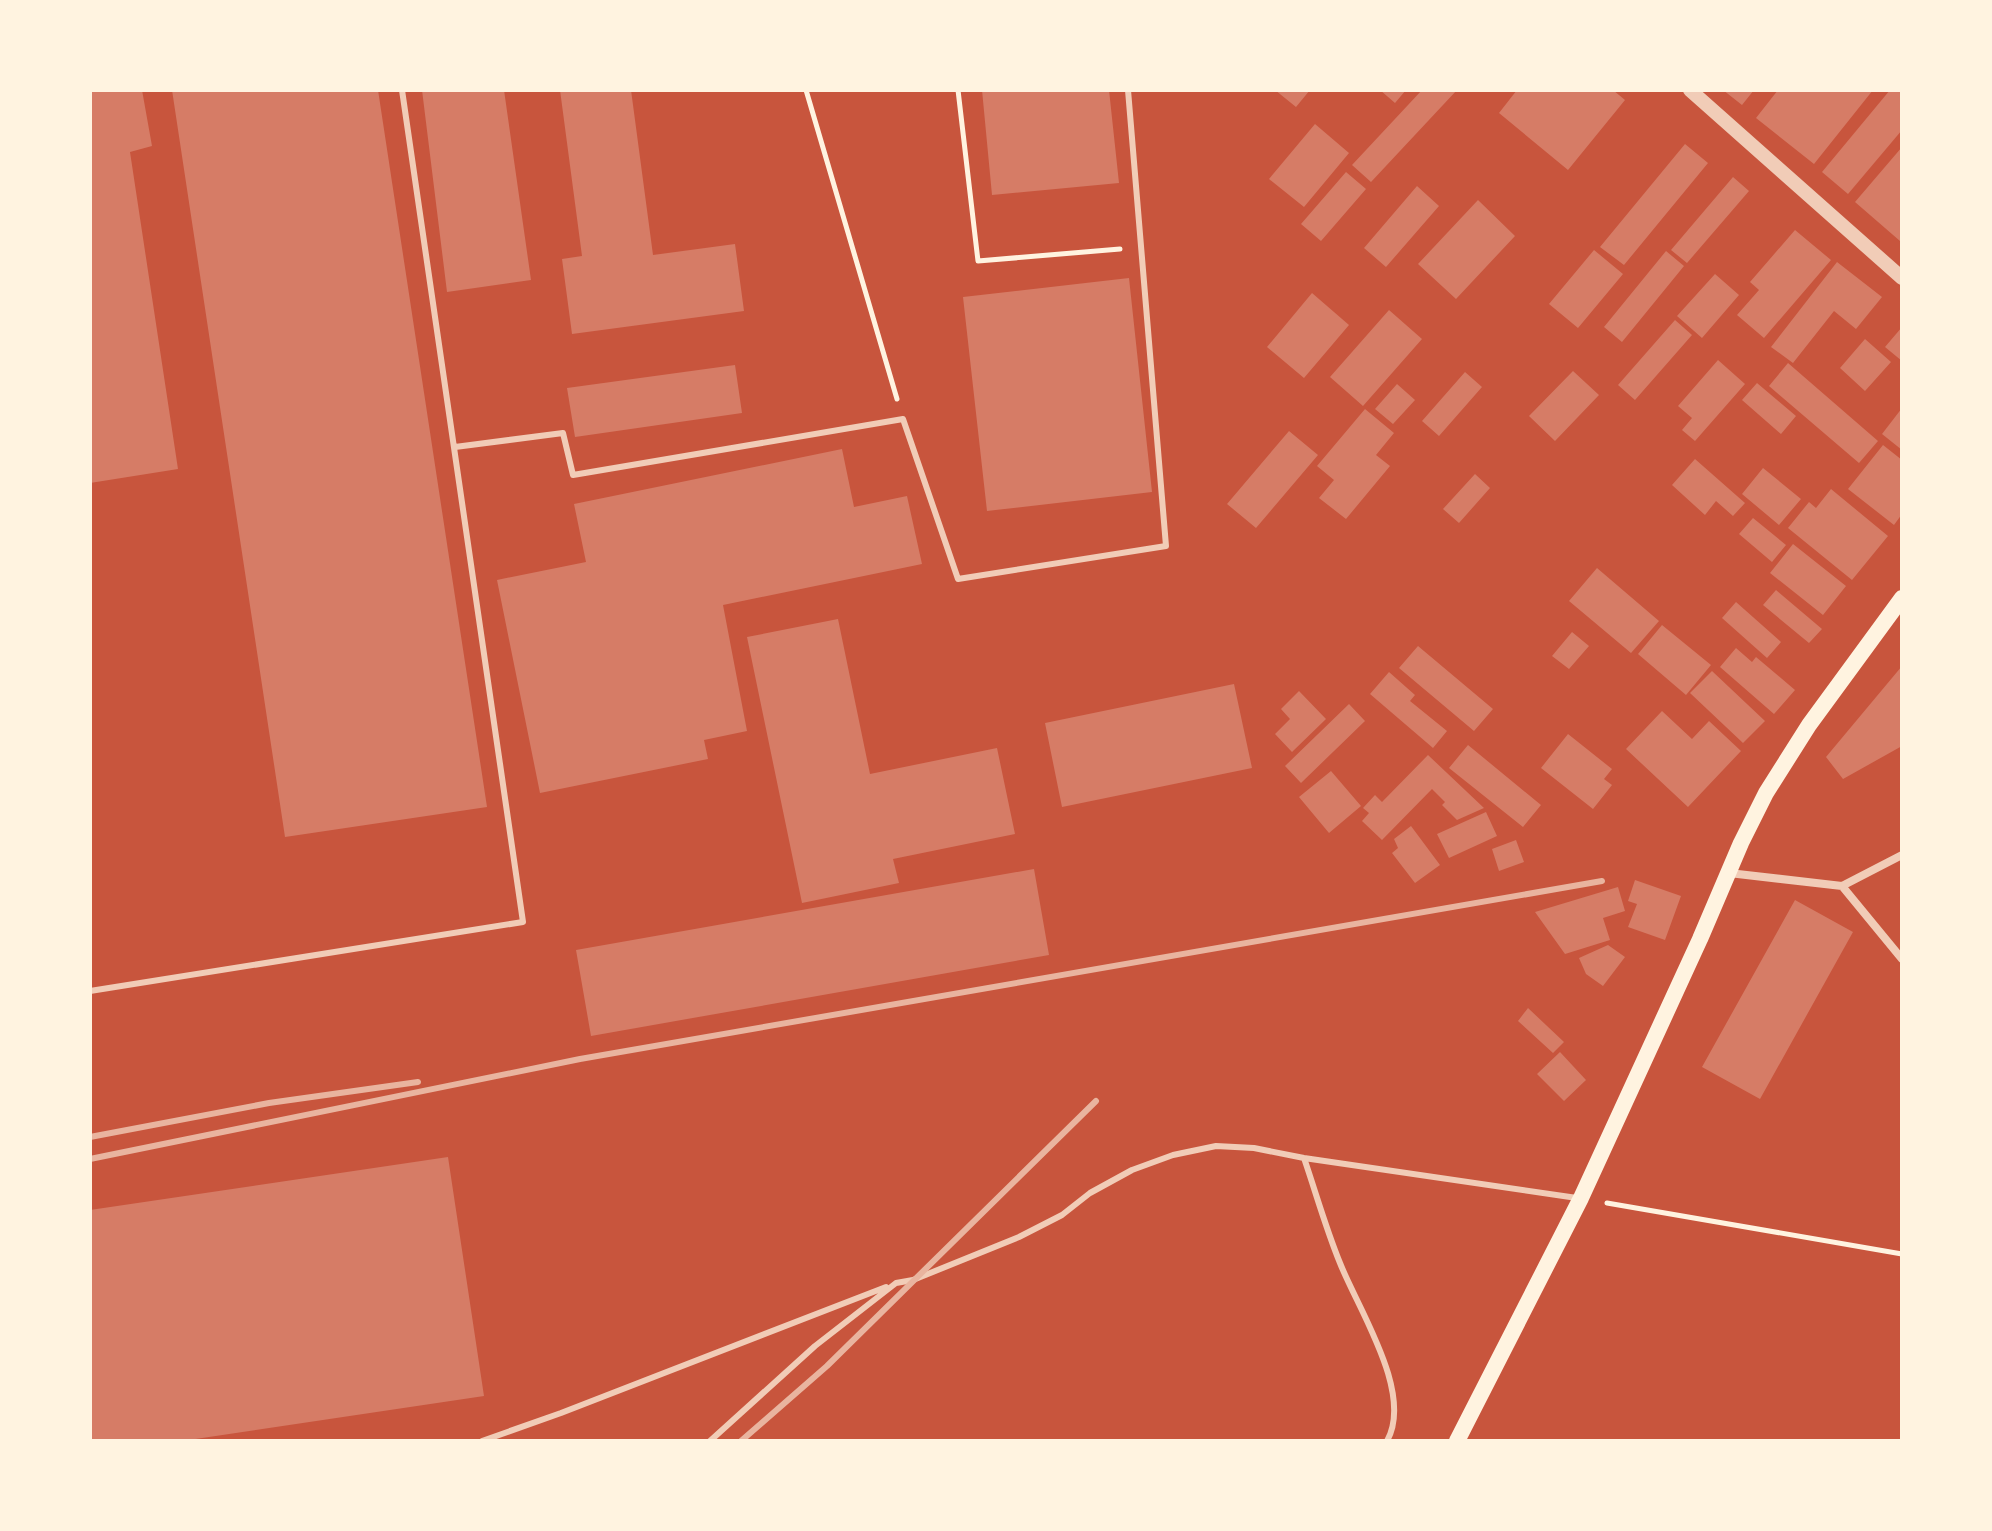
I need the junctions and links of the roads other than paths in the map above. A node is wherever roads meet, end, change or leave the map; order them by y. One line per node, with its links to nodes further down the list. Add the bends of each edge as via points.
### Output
1 (402, 90): 5 (lane)
2 (1128, 90): 5 (lane, via 1166,546 958,579 903,419 573,475 563,433)
3 (1690, 90): 4 (street)
4 (1902, 278)
5 (455, 447): 11 (lane, via 523,922)
6 (1902, 598): 8 (main road, via 1778,772)
7 (1902, 855): 9 (street)
8 (1729, 873): 9 (street); 13 (main road)
9 (1842, 886): 10 (street)
10 (1902, 959)
11 (90, 991)
12 (1304, 1158): 13 (lane); 14 (lane, via 1216,1146 1173,1155 1132,1170 1019,1237); 17 (lane, via 1340,1264 1387,1373 1395,1417)
13 (1581, 1198): 18 (main road)
14 (896, 1283): 15 (lane); 16 (lane, via 815,1346)
15 (482, 1441)
16 (710, 1441)
17 (1387, 1441)
18 (1457, 1441)

